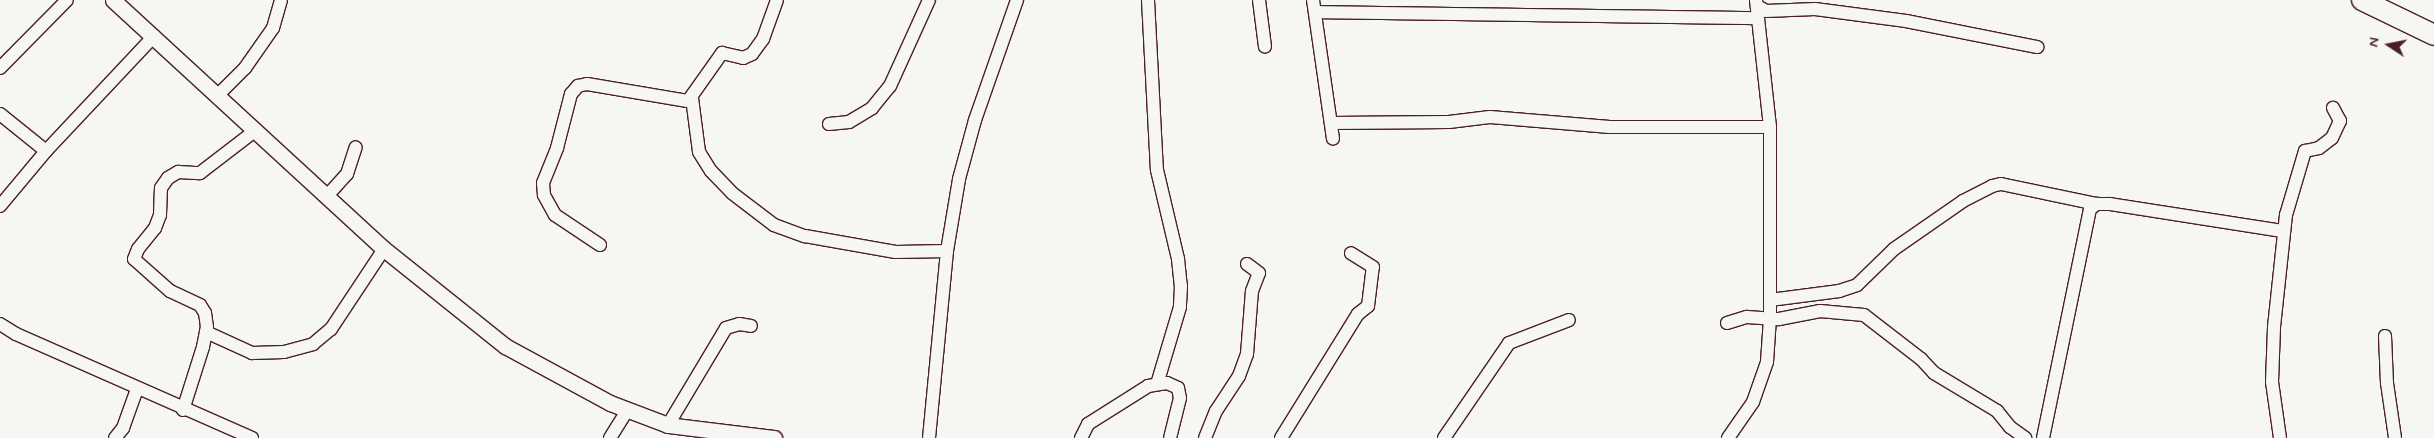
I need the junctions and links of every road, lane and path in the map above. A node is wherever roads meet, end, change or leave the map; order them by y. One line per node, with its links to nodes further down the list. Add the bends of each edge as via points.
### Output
1 (67, 0): 16 (street)
2 (113, 0): 13 (street)
3 (281, 0): 17 (street, via 273,28 245,68)
4 (777, 0): 18 (street, via 763,38 752,54 742,58 722,53)
5 (929, 0): 22 (street, via 890,86 872,108 850,122)
6 (1017, 0): 34 (street, via 975,120 959,179)
7 (1148, 0): 45 (street, via 1157,170 1178,259 1181,286 1180,307)
8 (1259, 0): 14 (street)
9 (2362, 0): 12 (main road)
10 (1314, 6): 11 (street); 21 (street)
11 (1757, 8): 15 (street, via 1766,11 1814,8 1906,21); 23 (street)
12 (2434, 35)
13 (154, 36): 17 (street); 27 (street)
14 (1265, 47)
15 (2037, 47)
16 (0, 68)
17 (218, 95): 24 (street)
18 (692, 98): 32 (street, via 672,101 587,84 578,86 571,94 557,148 543,183 544,195 555,215); 34 (street, via 699,152 710,171 732,194 774,225 805,236 896,252)
19 (2333, 108): 31 (street, via 2340,121 2332,138 2319,148 2305,151)
20 (0, 114): 27 (street)
21 (1331, 123): 23 (street, via 1449,122 1490,117 1610,127); 25 (street)
22 (829, 124)
23 (1770, 127): 37 (street)
24 (256, 130): 28 (street); 43 (street, via 200,173 178,172 168,178 161,188 160,215 155,228 134,259 170,291 200,305 205,313)
25 (1333, 138)
26 (356, 147): 28 (street, via 347,174)
27 (46, 151): 29 (street)
28 (327, 196): 33 (street)
29 (2, 201)
30 (2096, 204): 31 (street); 37 (street, via 2002,184 1992,186 1962,201 1894,249 1857,285 1839,291); 63 (street, via 2090,209 2084,226)
31 (2283, 232): 64 (street, via 2272,382)
32 (600, 245)
33 (384, 249): 43 (street, via 331,329 313,344 284,352 252,353); 48 (street, via 505,346)
34 (947, 251): 55 (street)
35 (1351, 253): 59 (street, via 1373,266 1368,306 1358,314)
36 (1247, 264): 58 (street, via 1259,273 1252,291 1247,354 1239,376 1216,411)
37 (1770, 300): 38 (street)
38 (1770, 318): 40 (street, via 1747,317); 61 (street, via 1767,362 1753,402); 62 (street, via 1820,311 1864,315 1934,373 1997,411)
39 (1569, 320): 60 (street, via 1509,343)
40 (1727, 323)
41 (0, 324): 46 (street)
42 (751, 326): 49 (street, via 739,324 726,328)
43 (206, 332): 47 (street)
44 (2385, 336): 65 (street, via 2387,383)
45 (1157, 384): 56 (street, via 1148,386 1088,424); 57 (street, via 1167,383 1178,388 1180,398)
46 (137, 389): 47 (street); 51 (street, via 123,428)
47 (183, 410): 52 (street)
48 (628, 410): 49 (street); 53 (street)
49 (668, 425): 50 (street)
50 (720, 435): 54 (street)
51 (115, 438)
52 (252, 438)
53 (610, 438)
54 (774, 438)
55 (929, 438)
56 (1081, 438)
57 (1170, 438)
58 (1205, 438)
59 (1281, 438)
60 (1444, 438)
61 (1728, 438)
62 (2025, 438)
63 (2043, 438)
64 (2280, 438)
65 (2395, 438)

